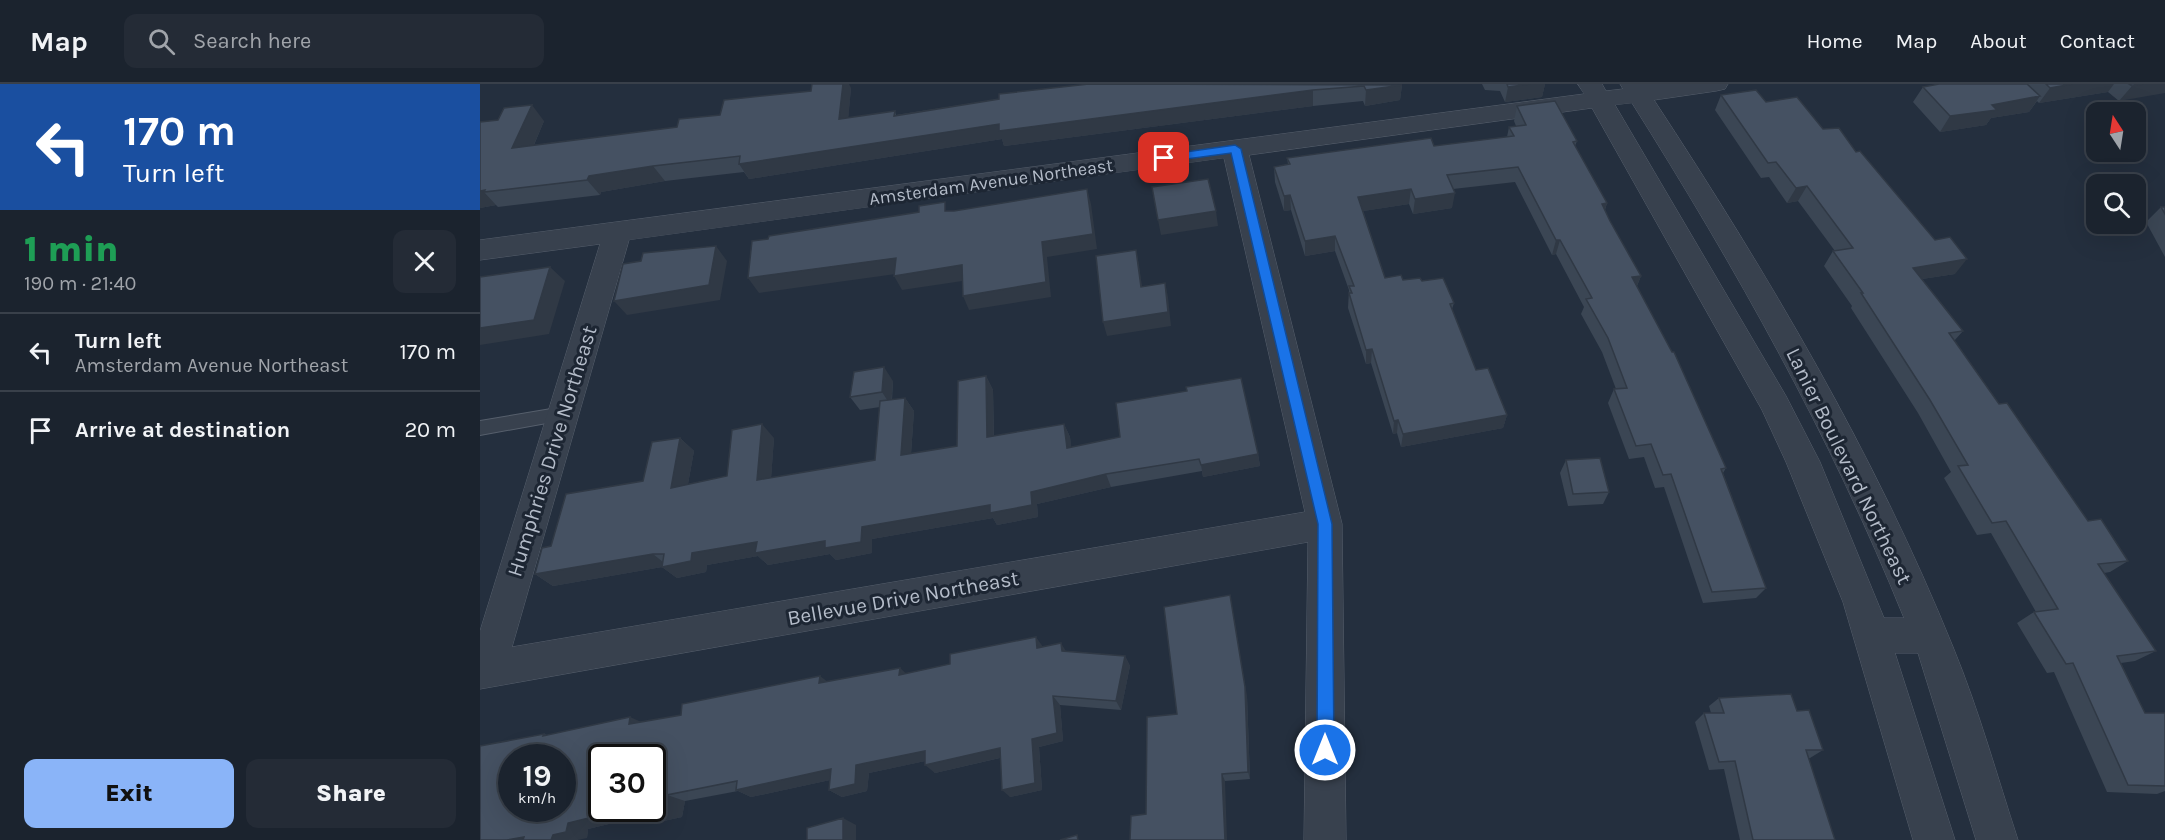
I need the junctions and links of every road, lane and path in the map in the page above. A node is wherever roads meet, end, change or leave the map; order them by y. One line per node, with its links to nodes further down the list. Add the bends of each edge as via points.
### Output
1 (1716, 84): 2 (street, Amsterdam Avenue Northeast)
2 (1635, 89): 3 (street, Amsterdam Avenue Northeast); 11 (street, Lanier Boulevard Northeast, via 1802,364 1846,448)
3 (1595, 92): 4 (street, Amsterdam Avenue Northeast); 10 (street, Lanier Boulevard Northeast, via 1775,405 1803,462)
4 (1235, 149): 5 (street, Amsterdam Avenue Northeast); 9 (street)
5 (617, 232): 6 (street, Amsterdam Avenue Northeast); 7 (street, Humphries Drive Northeast)
6 (480, 250)
7 (563, 414): 8 (lane); 12 (street, Humphries Drive Northeast)
8 (480, 428)
9 (1325, 524): 12 (street, Bellevue Drive Northeast); 13 (street)
10 (1871, 635): 11 (street); 14 (street, Lanier Boulevard Northeast)
11 (1930, 636): 15 (street, Lanier Boulevard Northeast)
12 (483, 671)
13 (1325, 840)
14 (1934, 840)
15 (1997, 840)

